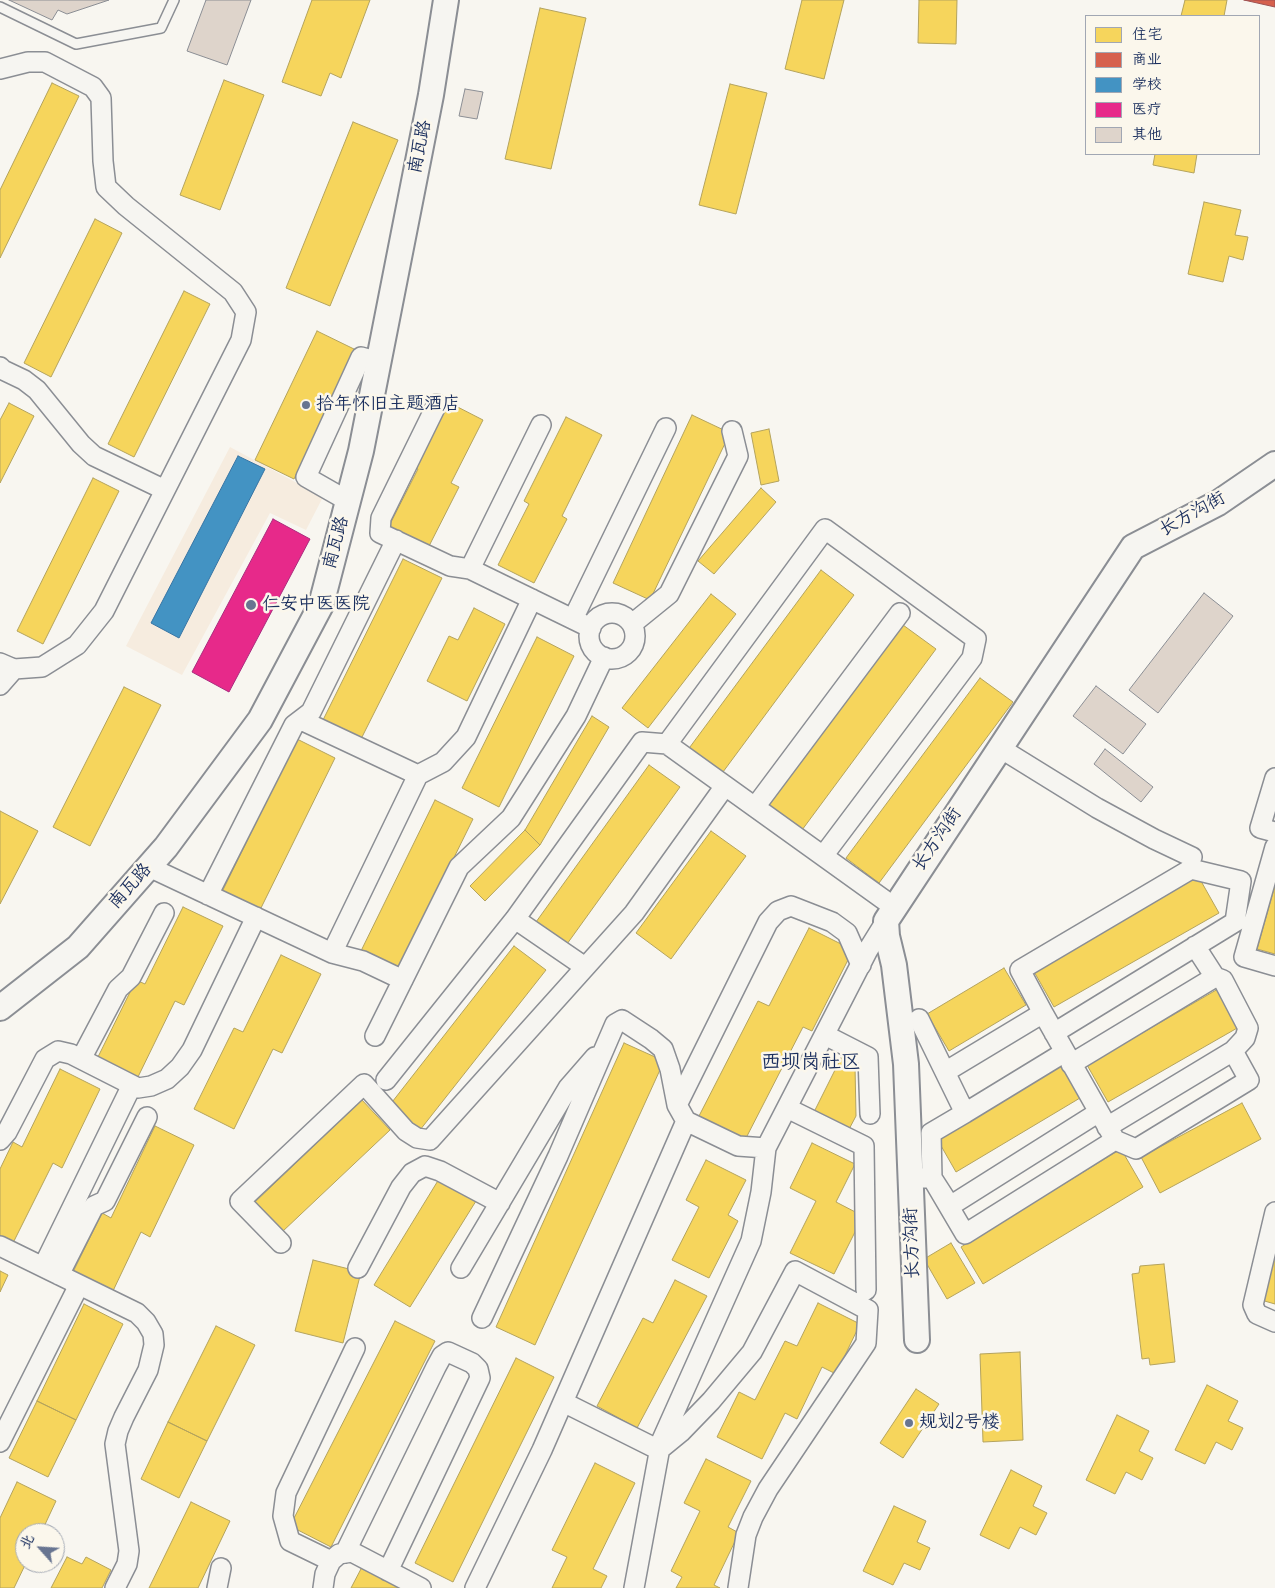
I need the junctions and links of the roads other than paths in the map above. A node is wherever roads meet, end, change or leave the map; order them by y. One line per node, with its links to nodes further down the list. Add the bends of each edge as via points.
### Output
1 (174, 0): 3 (lane, via 161,28 76,44)
2 (446, 0): 5 (street, 南瓦路, via 431,95)
3 (0, 7)
4 (0, 69): 12 (street, via 28,62 45,62 93,87 101,98 102,161 106,187 233,292 246,312 241,340)
5 (379, 362): 13 (street, 南瓦路); 13 (street, via 361,356 306,478)
6 (0, 367): 12 (street, via 37,390 94,456)
7 (437, 404): 14 (street, via 381,518 380,533)
8 (542, 426): 15 (street)
9 (666, 428): 18 (street)
10 (732, 431): 19 (street, via 738,456 669,594)
11 (1275, 464): 26 (street, 长方沟街, via 1218,503 1133,547)
12 (165, 490): 22 (street, via 104,611 77,645 42,667)
13 (348, 501): 35 (street, 南瓦路, via 321,605 260,720)
14 (396, 540): 15 (street, via 450,566); 24 (street, via 311,712)
15 (470, 569): 16 (street)
16 (532, 599): 18 (street); 27 (street, via 466,737 443,762)
17 (900, 613): 30 (street)
18 (573, 619): 20 (street)
19 (632, 624): 20 (street, via 627,618 614,613 600,617); 21 (street, via 636,638 630,651 616,659)
20 (591, 628): 21 (street, via 590,644)
21 (604, 657): 47 (street, via 576,716 511,818 459,867)
22 (7, 666): 23 (street)
23 (0, 685)
24 (301, 720): 27 (street); 36 (street, via 294,725)
25 (667, 744): 29 (street); 33 (street, via 825,529 976,639 972,658); 40 (street, via 642,742)
26 (1000, 748): 34 (street, via 1097,808); 38 (street, 长方沟街)
27 (418, 774): 42 (street)
28 (1275, 778): 31 (street, via 1260,828)
29 (725, 786): 30 (street); 45 (street, via 634,913)
30 (755, 807): 33 (street)
31 (1275, 832)
32 (1275, 847): 44 (street, via 1244,957)
33 (823, 856): 38 (street)
34 (1192, 857)
35 (149, 867): 36 (street); 48 (street, 南瓦路, via 78,946)
36 (208, 895): 39 (street)
37 (164, 913): 57 (street, via 131,977 118,989)
38 (890, 914): 43 (street); 69 (street, 长方沟街, via 887,936 894,965)
39 (256, 917): 42 (street); 60 (street, via 192,1050 180,1067 167,1079 152,1086 138,1088)
40 (515, 919): 45 (street); 59 (street)
41 (1195, 946): 46 (street); 49 (street, via 1235,922 1240,881 1191,869 1020,970); 51 (street)
42 (332, 953): 47 (street, via 363,961)
43 (860, 965): 52 (street); 62 (street, via 847,933 832,922 791,906 778,911 768,922)
44 (1275, 966)
45 (585, 967): 72 (street, via 430,1140 406,1131 364,1084 240,1201)
46 (1215, 977): 55 (street, via 1223,980 1248,1028 1240,1045); 56 (street)
47 (403, 980): 53 (street)
48 (0, 1008)
49 (1043, 1013): 51 (street); 58 (street)
50 (919, 1019): 58 (street)
51 (1054, 1033): 56 (street)
52 (824, 1035): 61 (street); 64 (street, via 868,1057)
53 (376, 1036)
54 (607, 1043): 62 (street, via 616,1024 622,1020 663,1049); 70 (street, via 568,1088); 80 (street)
55 (1233, 1051): 66 (street); 66 (street, via 1249,1080 1136,1149)
56 (1068, 1058): 63 (street); 66 (street)
57 (81, 1059): 60 (street); 67 (street, via 58,1051 44,1059)
58 (945, 1072): 63 (street)
59 (386, 1080)
60 (132, 1085): 74 (street)
61 (787, 1108): 68 (street); 79 (street, via 864,1146)
62 (681, 1113): 68 (street, via 738,1146); 84 (street)
63 (965, 1113): 69 (street, via 931,1133)
64 (870, 1114)
65 (147, 1117): 77 (street, via 105,1201 94,1206)
66 (1107, 1126): 69 (street, via 950,1206); 69 (street, via 966,1234)
67 (0, 1140)
68 (766, 1148): 86 (street, via 751,1241)
69 (921, 1178): 82 (street, 长方沟街)
70 (500, 1203): 75 (street, via 425,1166 412,1172 401,1187); 76 (street)
71 (1275, 1212): 81 (street, via 1253,1305 1257,1314)
72 (281, 1243)
73 (0, 1246): 74 (street)
74 (43, 1267): 77 (street)
75 (358, 1268)
76 (461, 1268)
77 (59, 1275): 78 (street)
78 (78, 1285): 85 (street); 90 (street, via 137,1314 153,1334 154,1345 148,1370 124,1417 115,1444 129,1551 127,1564)
79 (866, 1290)
80 (482, 1318)
81 (1275, 1322)
82 (917, 1340)
83 (355, 1348): 87 (street, via 286,1494 283,1516 290,1541)
84 (563, 1402): 86 (street); 94 (street)
85 (0, 1442)
86 (660, 1450): 95 (street); 96 (street, via 711,1401 752,1352 795,1271 868,1310 866,1343 768,1489 753,1517 746,1535)
87 (338, 1557): 89 (street, via 352,1552); 89 (street, via 436,1367 448,1352 472,1363 480,1378); 92 (street, via 325,1574)
88 (221, 1568): 91 (street)
89 (388, 1572): 93 (street)
90 (115, 1588)
91 (216, 1588)
92 (323, 1588)
93 (421, 1588)
94 (475, 1588)
95 (634, 1588)
96 (738, 1588)

